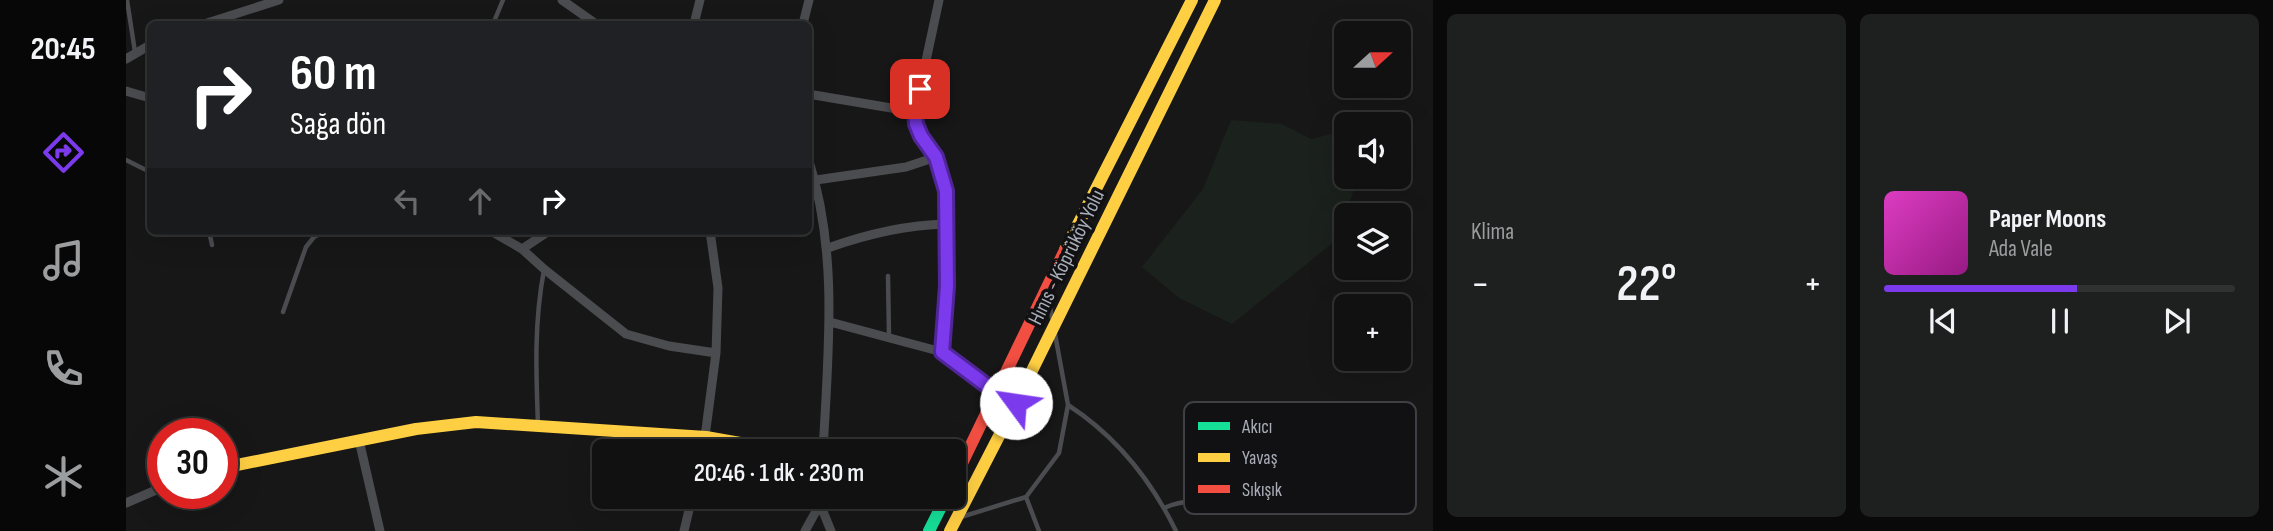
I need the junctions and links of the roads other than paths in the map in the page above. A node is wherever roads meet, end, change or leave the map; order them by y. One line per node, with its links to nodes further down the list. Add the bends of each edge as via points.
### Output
1 (127, 0): 17 (lane)
2 (279, 0): 10 (street)
3 (503, 0): 12 (lane)
4 (562, 0): 13 (street)
5 (700, 0): 14 (street)
6 (809, 0): 15 (street)
7 (939, 0): 22 (street)
8 (1192, 0): 39 (main road, Hınıs - Köprüköy Yolu)
9 (1215, 0): 42 (main road, Hınıs - Köprüköy Yolu)
10 (251, 4): 11 (street)
11 (211, 21)
12 (494, 21)
13 (592, 21)
14 (695, 21)
15 (804, 21)
16 (147, 46): 17 (street)
17 (135, 52): 18 (street)
18 (126, 58)
19 (126, 91): 21 (street)
20 (812, 95): 22 (street)
21 (147, 97)
22 (915, 112): 23 (street, via 921,136)
23 (936, 157): 27 (street, via 905,167); 28 (street, via 946,191)
24 (126, 160): 26 (lane)
25 (812, 169): 27 (street)
26 (147, 170)
27 (816, 180): 35 (street)
28 (946, 224): 35 (street, via 890,230); 44 (street)
29 (210, 235): 34 (lane)
30 (318, 235): 40 (lane, via 306,247)
31 (498, 235): 36 (street)
32 (543, 235): 36 (street)
33 (710, 235): 45 (street, via 718,288)
34 (212, 245)
35 (828, 248): 41 (street)
36 (522, 249): 37 (street)
37 (544, 269): 45 (street, via 626,334); 49 (lane, via 536,324)
38 (888, 276): 43 (lane)
39 (1047, 285): 42 (lane); 46 (main road, Hınıs - Köprüköy Yolu)
40 (283, 312)
41 (830, 322): 43 (street); 52 (street)
42 (1053, 327): 47 (main road, Hınıs - Köprüköy Yolu); 48 (lane)
43 (889, 337): 44 (street)
44 (942, 352): 46 (street)
45 (716, 353): 50 (street)
46 (994, 391): 47 (street); 54 (main road, Hınıs - Köprüköy Yolu)
47 (1016, 403): 66 (main road, Hınıs - Köprüköy Yolu)
48 (1068, 405): 57 (lane, via 1059,453); 60 (lane, via 1119,446)
49 (538, 426): 50 (main road); 53 (main road, via 476,422)
50 (706, 437): 51 (main road)
51 (717, 439)
52 (824, 439)
53 (359, 440): 55 (main road); 67 (street)
54 (966, 453)
55 (238, 465)
56 (147, 494): 59 (street)
57 (1026, 497): 66 (lane); 73 (lane)
58 (1184, 501): 60 (lane)
59 (126, 503)
60 (1164, 508): 74 (lane)
61 (689, 509): 68 (street)
62 (816, 509): 69 (street)
63 (824, 509): 70 (street)
64 (940, 509): 65 (main road)
65 (938, 514): 66 (lane); 71 (main road)
66 (957, 518): 72 (main road, Hınıs - Köprüköy Yolu)
67 (380, 531)
68 (684, 531)
69 (805, 531)
70 (831, 531)
71 (929, 531)
72 (950, 531)
73 (1038, 531)
74 (1176, 531)

